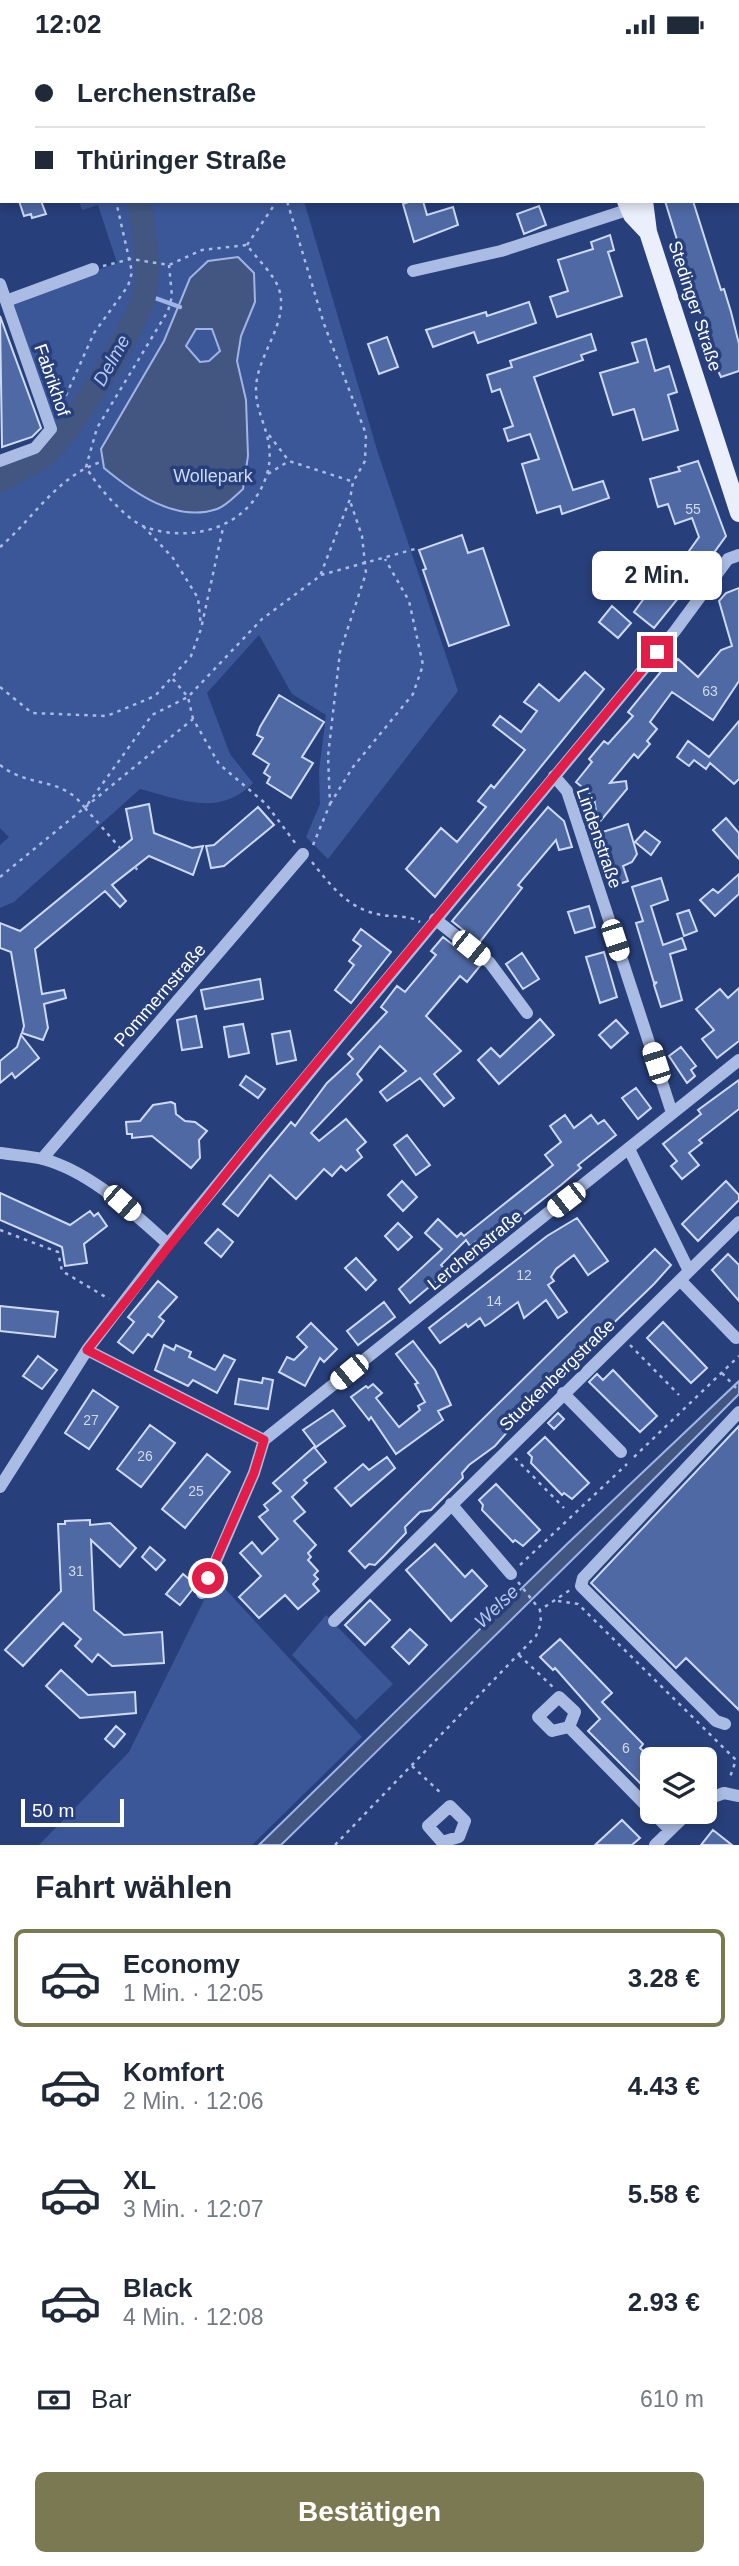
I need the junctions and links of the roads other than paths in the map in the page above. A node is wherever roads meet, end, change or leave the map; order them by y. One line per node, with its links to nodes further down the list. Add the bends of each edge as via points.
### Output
1 (633, 204): 3 (street, via 501,251); 7 (main road, Stedinger Straße, via 648,232)
2 (93, 269): 5 (street)
3 (413, 271)
4 (0, 284): 5 (street, Fabrikhof)
5 (6, 301): 6 (street, Fabrikhof, via 51,429 35,448)
6 (0, 461)
7 (739, 513)
8 (739, 555): 9 (street, via 728,559 675,631)
9 (554, 776): 11 (street); 14 (street, Lindenstraße, via 567,791)
10 (306, 856): 17 (street, Pommernstraße)
11 (432, 924): 12 (street, via 490,963); 19 (street)
12 (527, 1013)
13 (739, 1060): 14 (street, Lerchenstraße)
14 (672, 1113): 15 (street, Lerchenstraße)
15 (629, 1149): 20 (street); 25 (street, Lerchenstraße)
16 (0, 1153): 17 (street)
17 (43, 1159): 19 (street, via 67,1168 122,1203)
18 (739, 1221): 20 (street, Stuckenbergstraße)
19 (168, 1244): 22 (street)
20 (684, 1275): 21 (street); 23 (street, Stuckenbergstraße)
21 (736, 1338)
22 (87, 1350): 25 (street); 27 (street)
23 (563, 1393): 26 (street); 28 (street, Stuckenbergstraße)
24 (739, 1412): 32 (street, via 581,1586 716,1721)
25 (264, 1440): 30 (street)
26 (621, 1452)
27 (0, 1487)
28 (451, 1504): 29 (street); 31 (street, Stuckenbergstraße)
29 (511, 1574)
30 (202, 1593)
31 (334, 1621)
32 (725, 1724)
33 (569, 1727): 33 (street, via 575,1712 559,1697 538,1717 552,1731); 37 (street)
34 (717, 1796): 35 (street)
35 (739, 1796)
36 (676, 1824): 37 (street)
37 (670, 1830): 39 (street)
38 (463, 1841): 38 (street, via 465,1821 450,1806 428,1826 442,1842)
39 (655, 1845)

